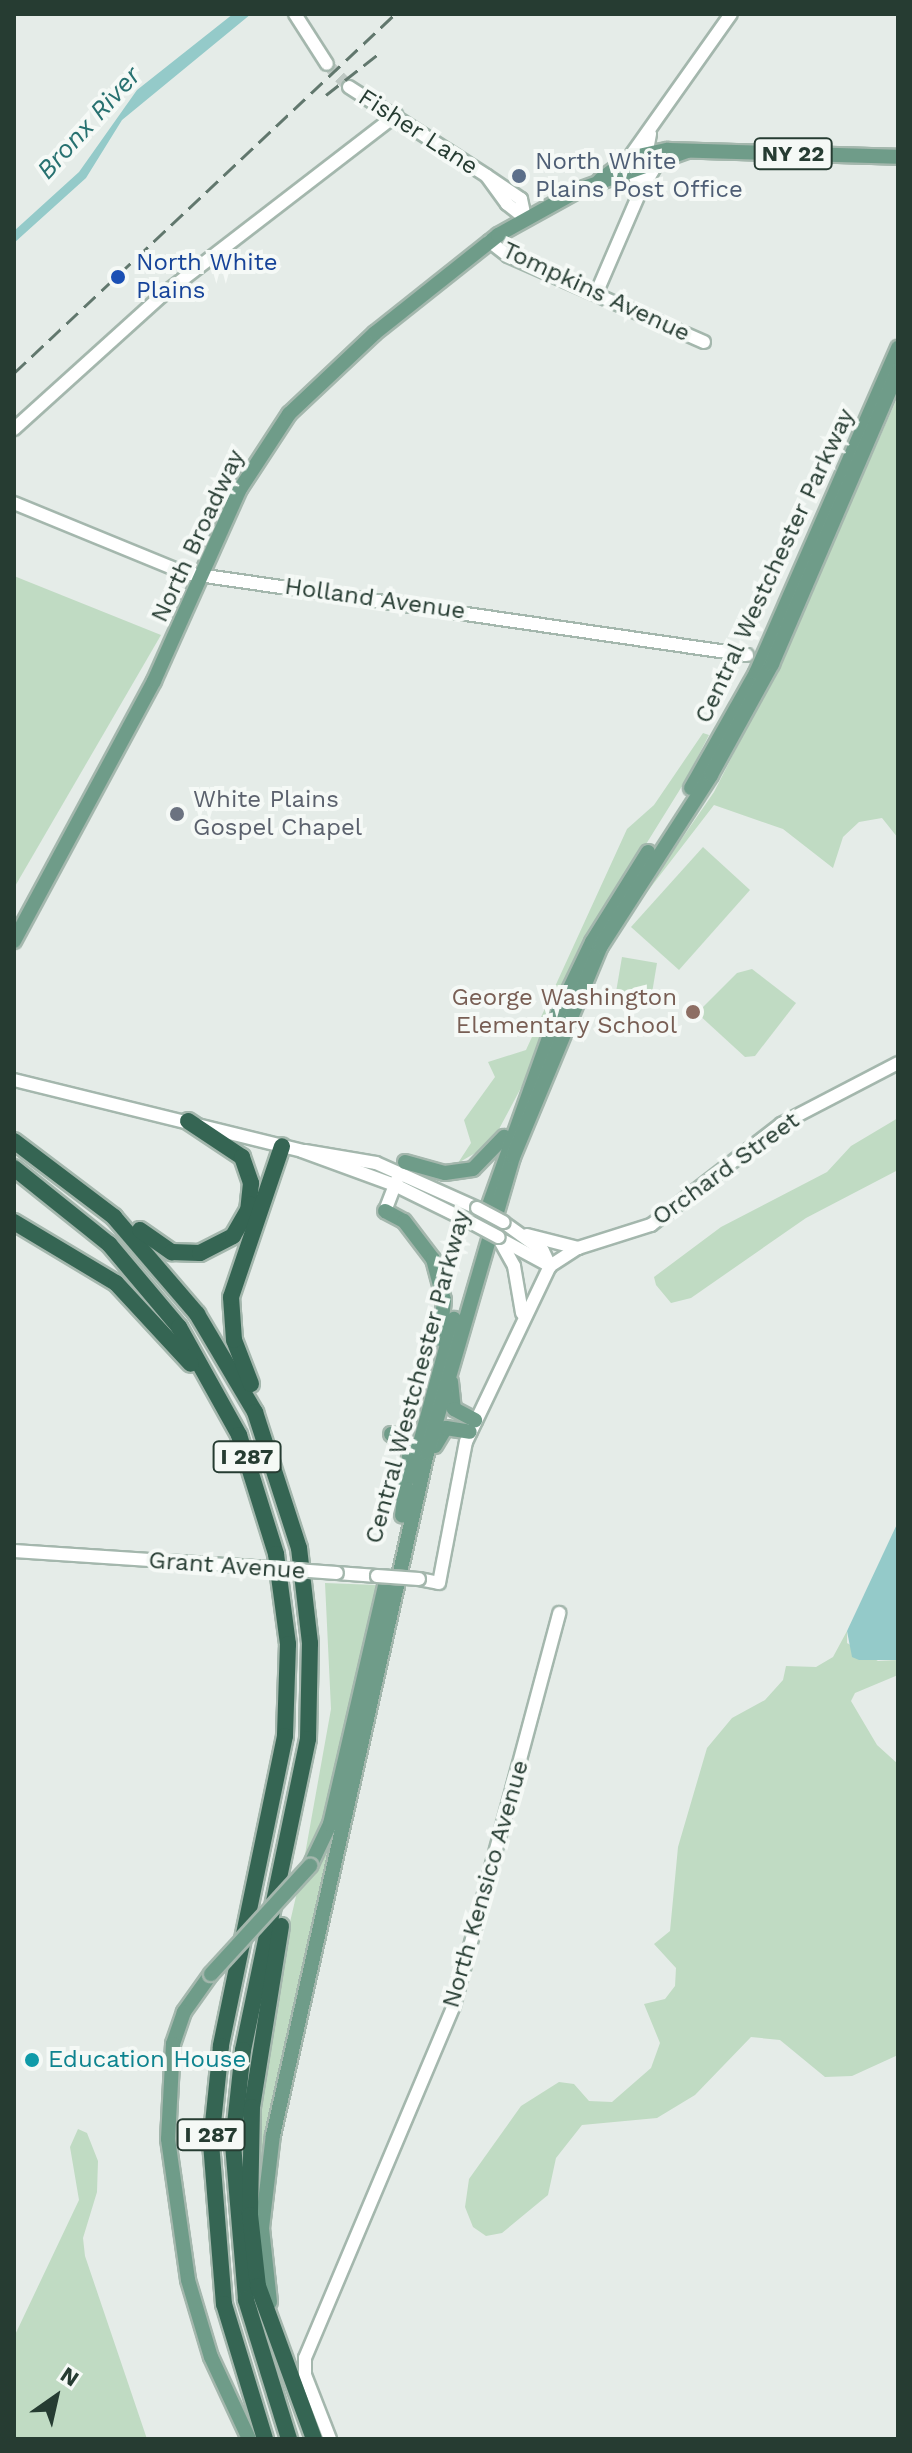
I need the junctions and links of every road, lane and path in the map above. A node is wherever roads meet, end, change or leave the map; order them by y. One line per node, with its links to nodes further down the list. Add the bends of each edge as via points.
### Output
1 (295, 14): 3 (street)
2 (731, 14): 6 (street)
3 (327, 64)
4 (349, 87): 5 (street, Fisher Lane)
5 (396, 115): 12 (street, Fisher Lane, via 521,199); 18 (street, via 242,232)
6 (650, 134): 8 (street); 9 (street)
7 (898, 157): 9 (main road, North Broadway / NY 22, via 687,151)
8 (629, 158): 9 (main road, North Broadway / NY 22); 10 (main road, North Broadway / NY 22)
9 (644, 165): 10 (main road, North Broadway / NY 22); 11 (street); 11 (street)
10 (600, 181): 12 (main road, North Broadway / NY 22)
11 (640, 193): 14 (street)
12 (525, 218): 13 (main road, North Broadway / NY 22)
13 (489, 241): 14 (street, Tompkins Avenue); 20 (main road, North Broadway / NY 22, via 375,333 289,414 240,489)
14 (596, 294): 15 (street, Tompkins Avenue)
15 (704, 342)
16 (898, 348): 25 (main road, Central Westchester Parkway, via 756,673 592,942)
17 (898, 371): 42 (main road, Central Westchester Parkway, via 756,695 618,917 571,1006 513,1157)
18 (14, 429)
19 (14, 503): 20 (street, Holland Avenue, via 185,573)
20 (204, 574): 21 (street, Holland Avenue); 22 (main road, North Broadway / NY 22)
21 (747, 655)
22 (14, 941)
23 (898, 1063): 39 (street, Orchard Street, via 781,1124 651,1225)
24 (14, 1080): 26 (street)
25 (527, 1090): 30 (main road, via 484,1163 457,1173); 42 (main road, Central Westchester Parkway)
26 (188, 1121): 28 (street); 34 (highway, via 242,1157 251,1183)
27 (14, 1141): 36 (highway, I 287)
28 (278, 1144): 29 (street); 34 (highway); 44 (highway, via 231,1297 234,1340 256,1395)
29 (302, 1151): 30 (street); 32 (street)
30 (403, 1167): 32 (street); 37 (street, bridge)
31 (14, 1168): 46 (highway, I 287, via 87,1223 156,1296 204,1366)
32 (395, 1185): 33 (street); 38 (street, bridge)
33 (385, 1211): 42 (main road, via 419,1236 440,1277)
34 (248, 1212): 36 (highway, via 233,1236 200,1253 172,1252)
35 (14, 1222): 46 (highway, via 81,1257 146,1310 192,1365)
36 (124, 1227): 44 (highway, I 287, via 197,1314)
37 (525, 1235): 39 (street); 40 (street)
38 (498, 1237): 40 (street); 41 (street, via 514,1266)
39 (578, 1248): 40 (street, Orchard Street)
40 (550, 1266): 41 (street)
41 (522, 1314): 45 (street)
42 (446, 1361): 43 (main road, Central Westchester Parkway); 45 (main road, via 451,1403); 47 (main road, Central Westchester Parkway)
43 (431, 1398): 47 (main road, Central Westchester Parkway); 47 (main road, via 414,1429 391,1434 410,1448)
44 (255, 1412): 50 (highway, I 287, via 291,1517 309,1626 308,1739)
45 (472, 1426): 47 (main road, via 439,1434); 48 (street, Grant Avenue, bridge, via 439,1583)
46 (250, 1463): 53 (highway, I 287, via 281,1582 288,1706 270,1829 221,2046 210,2176 224,2304)
47 (407, 1515): 51 (main road, Central Westchester Parkway, via 267,2167 264,2263); 52 (main road, Central Westchester Parkway, bridge, via 330,1824 310,1866 211,1974 184,2012 173,2044 168,2139 188,2280 211,2357)
48 (14, 1551)
49 (559, 1613): 56 (street, North Kensico Avenue, via 454,2006 305,2358 305,2375)
50 (291, 1834): 51 (highway, via 248,2157 258,2286); 54 (highway, I 287, via 243,2050 233,2176 246,2300)
51 (278, 2338): 55 (highway)
52 (249, 2439)
53 (265, 2439)
54 (289, 2439)
55 (314, 2439)
56 (330, 2439)

